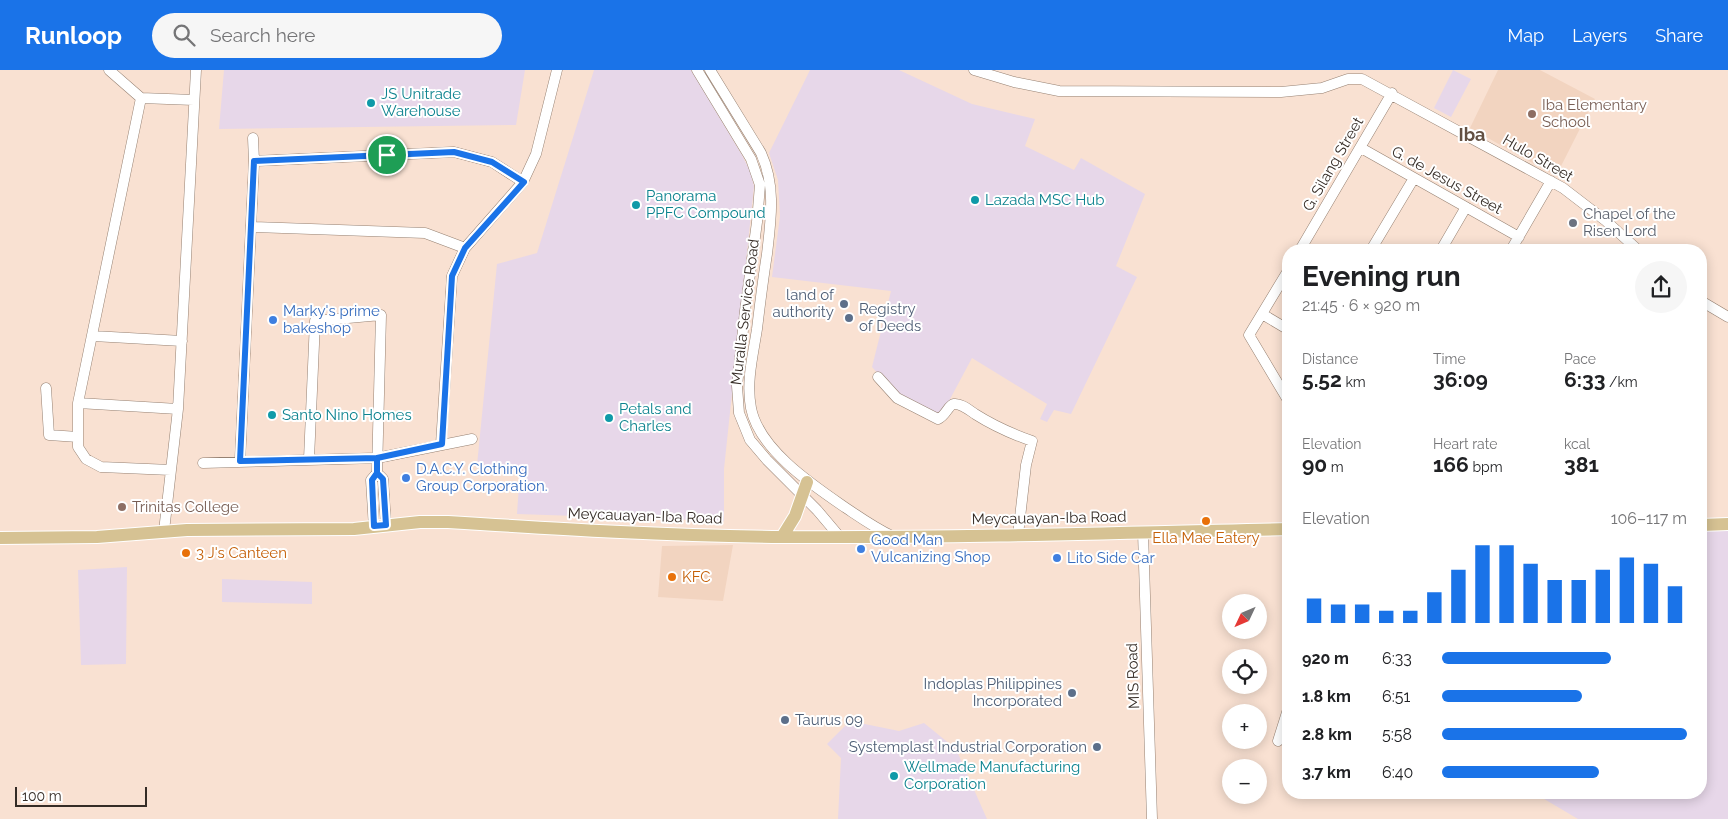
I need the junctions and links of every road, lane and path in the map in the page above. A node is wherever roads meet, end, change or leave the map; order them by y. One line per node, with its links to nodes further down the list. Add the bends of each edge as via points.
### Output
1 (196, 70): 9 (street)
2 (557, 70): 15 (street, via 536,154)
3 (697, 70): 47 (street, Muralla Service Road, via 751,159 760,185 737,386 738,413 750,440)
4 (710, 70): 46 (street, Muralla Service Road, via 761,153 771,183 770,224 751,367 751,409 761,433)
5 (974, 70): 7 (street, Hulo Street, via 1059,91 1281,92 1322,88 1355,78 1370,81)
6 (113, 71): 8 (street)
7 (1392, 94): 11 (street, G. Silang Street); 14 (street, Hulo Street)
8 (141, 98): 9 (street); 30 (street)
9 (194, 100): 31 (street)
10 (253, 138): 12 (street)
11 (1361, 148): 13 (street, G. de Jesus Street); 19 (street, G. Silang Street)
12 (254, 161): 15 (street, via 454,152 492,162); 17 (street)
13 (1414, 178): 16 (street, G. de Jesus Street); 20 (street)
14 (1550, 181): 18 (street); 23 (street, Hulo Street, via 1582,202)
15 (524, 182): 24 (street)
16 (1466, 207): 18 (street, G. de Jesus Street); 21 (street)
17 (252, 227): 24 (street, via 425,233); 42 (street)
18 (1519, 237): 22 (street)
19 (1304, 244)
20 (1375, 244)
21 (1444, 244)
22 (1515, 244)
23 (1631, 244)
24 (465, 248): 39 (street, via 452,276)
25 (1282, 281): 27 (street)
26 (1707, 305): 28 (street)
27 (1262, 314): 29 (street); 34 (street, via 1249,336)
28 (1728, 317)
29 (1282, 326)
30 (93, 336): 31 (street); 35 (street)
31 (182, 341): 36 (street)
32 (878, 377): 56 (street, via 897,398 938,419 950,405 955,404 994,426 1032,441)
33 (46, 388): 37 (street, via 49,435)
34 (1282, 390)
35 (78, 403): 36 (street); 37 (street)
36 (178, 409): 44 (street)
37 (78, 437): 44 (street, via 78,447 86,459 101,467)
38 (472, 439): 39 (street)
39 (442, 444): 40 (street)
40 (377, 458): 41 (street); 41 (street, via 381,315 315,321); 45 (street)
41 (309, 459): 42 (street)
42 (240, 461): 43 (street)
43 (203, 463)
44 (171, 470): 54 (street)
45 (377, 473): 48 (street, via 372,480); 49 (street, via 383,479)
46 (807, 482): 47 (main road); 58 (street, Muralla Service Road)
47 (802, 495): 57 (street, Muralla Service Road); 59 (main road, via 795,516)
48 (373, 500): 49 (street); 52 (street)
49 (385, 500): 52 (street)
50 (1728, 524): 51 (main road)
51 (1707, 525)
52 (380, 526): 54 (main road, Meycauayan-Iba Road); 59 (main road, Meycauayan-Iba Road, via 448,522)
53 (1282, 529): 55 (main road, Meycauayan-Iba Road)
54 (164, 531): 60 (main road, Meycauayan-Iba Road)
55 (1143, 532): 56 (main road, Meycauayan-Iba Road); 63 (street, MIS Road)
56 (1018, 535): 58 (main road, Meycauayan-Iba Road)
57 (839, 536): 58 (main road, Meycauayan-Iba Road); 59 (main road, Meycauayan-Iba Road)
58 (892, 536)
59 (782, 537)
60 (3, 541)
61 (1282, 728): 62 (street)
62 (1278, 741)
63 (1152, 819)

